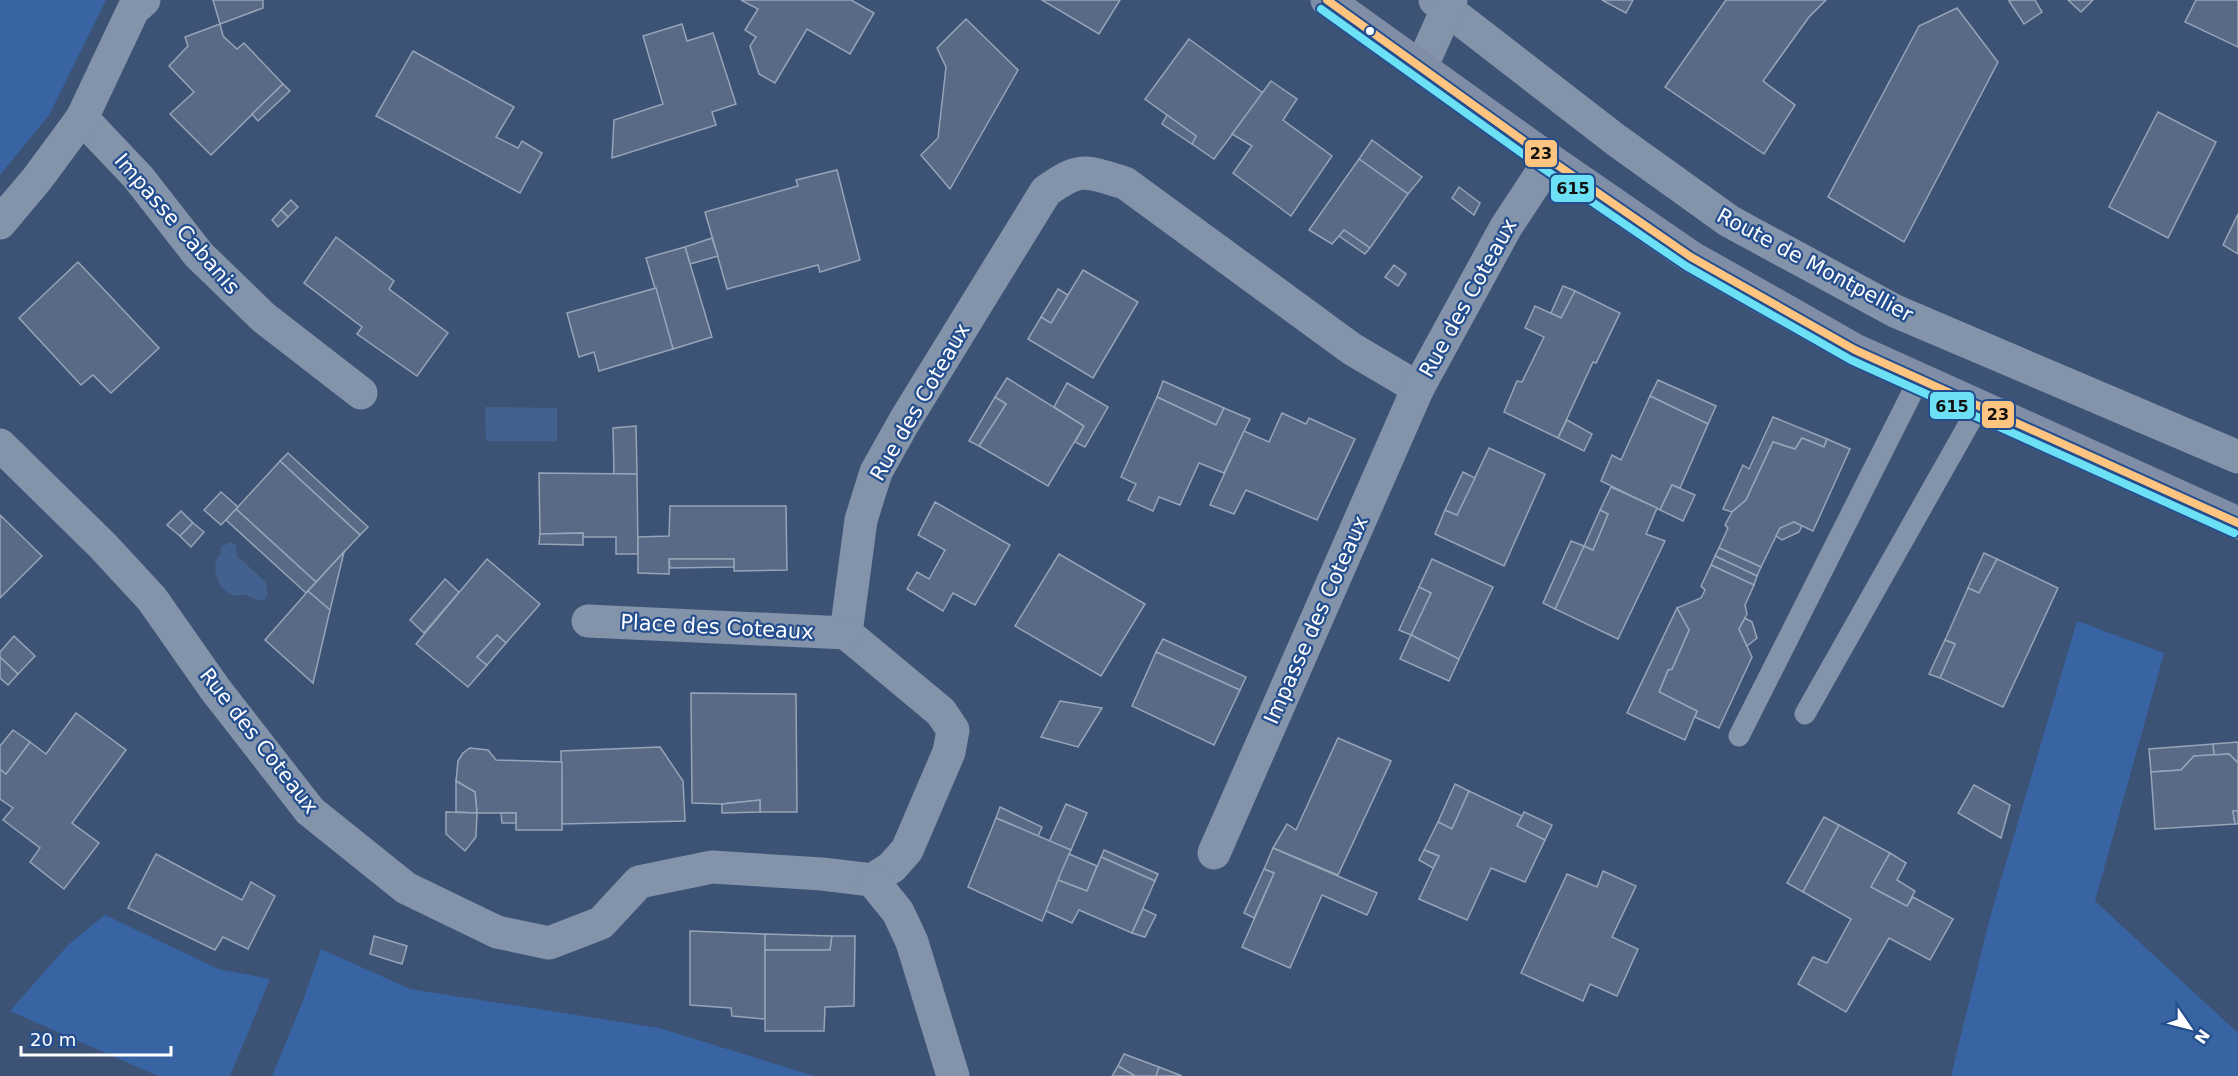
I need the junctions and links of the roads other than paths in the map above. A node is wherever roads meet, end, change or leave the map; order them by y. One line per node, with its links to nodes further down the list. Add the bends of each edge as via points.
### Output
1 (144, 0): 5 (street, via 133,10)
2 (1327, 0): 4 (main road)
3 (1444, 3): 4 (street); 13 (street, Route de Montpellier, via 1616,141 1729,221 1895,311)
4 (1421, 68): 6 (main road)
5 (82, 118): 7 (street); 10 (street, Impasse Cabanis, via 138,177 199,255 263,317)
6 (1550, 160): 8 (main road, via 1691,257 1855,350); 9 (street, Rue des Coteaux, via 1506,226)
7 (0, 223)
8 (1919, 379): 11 (main road); 18 (lane)
9 (1418, 388): 16 (street, Rue des Coteaux, via 1352,349 1125,183 1086,172 1070,175 1046,191 876,472 861,520); 19 (street, Impasse des Coteaux)
10 (361, 393)
11 (1979, 406): 14 (main road); 17 (lane)
12 (0, 445): 20 (street, Rue des Coteaux, via 152,599 215,689 310,811 406,888 497,932 549,943 601,923 639,882 712,867)
13 (2238, 458)
14 (2238, 523)
15 (588, 621): 16 (street, Place des Coteaux)
16 (846, 633): 20 (street, via 941,712 953,730 949,752 907,850 892,867)
17 (1805, 714)
18 (1739, 736)
19 (1214, 853)
20 (872, 880): 21 (street, via 898,912 912,942)
21 (953, 1076)

